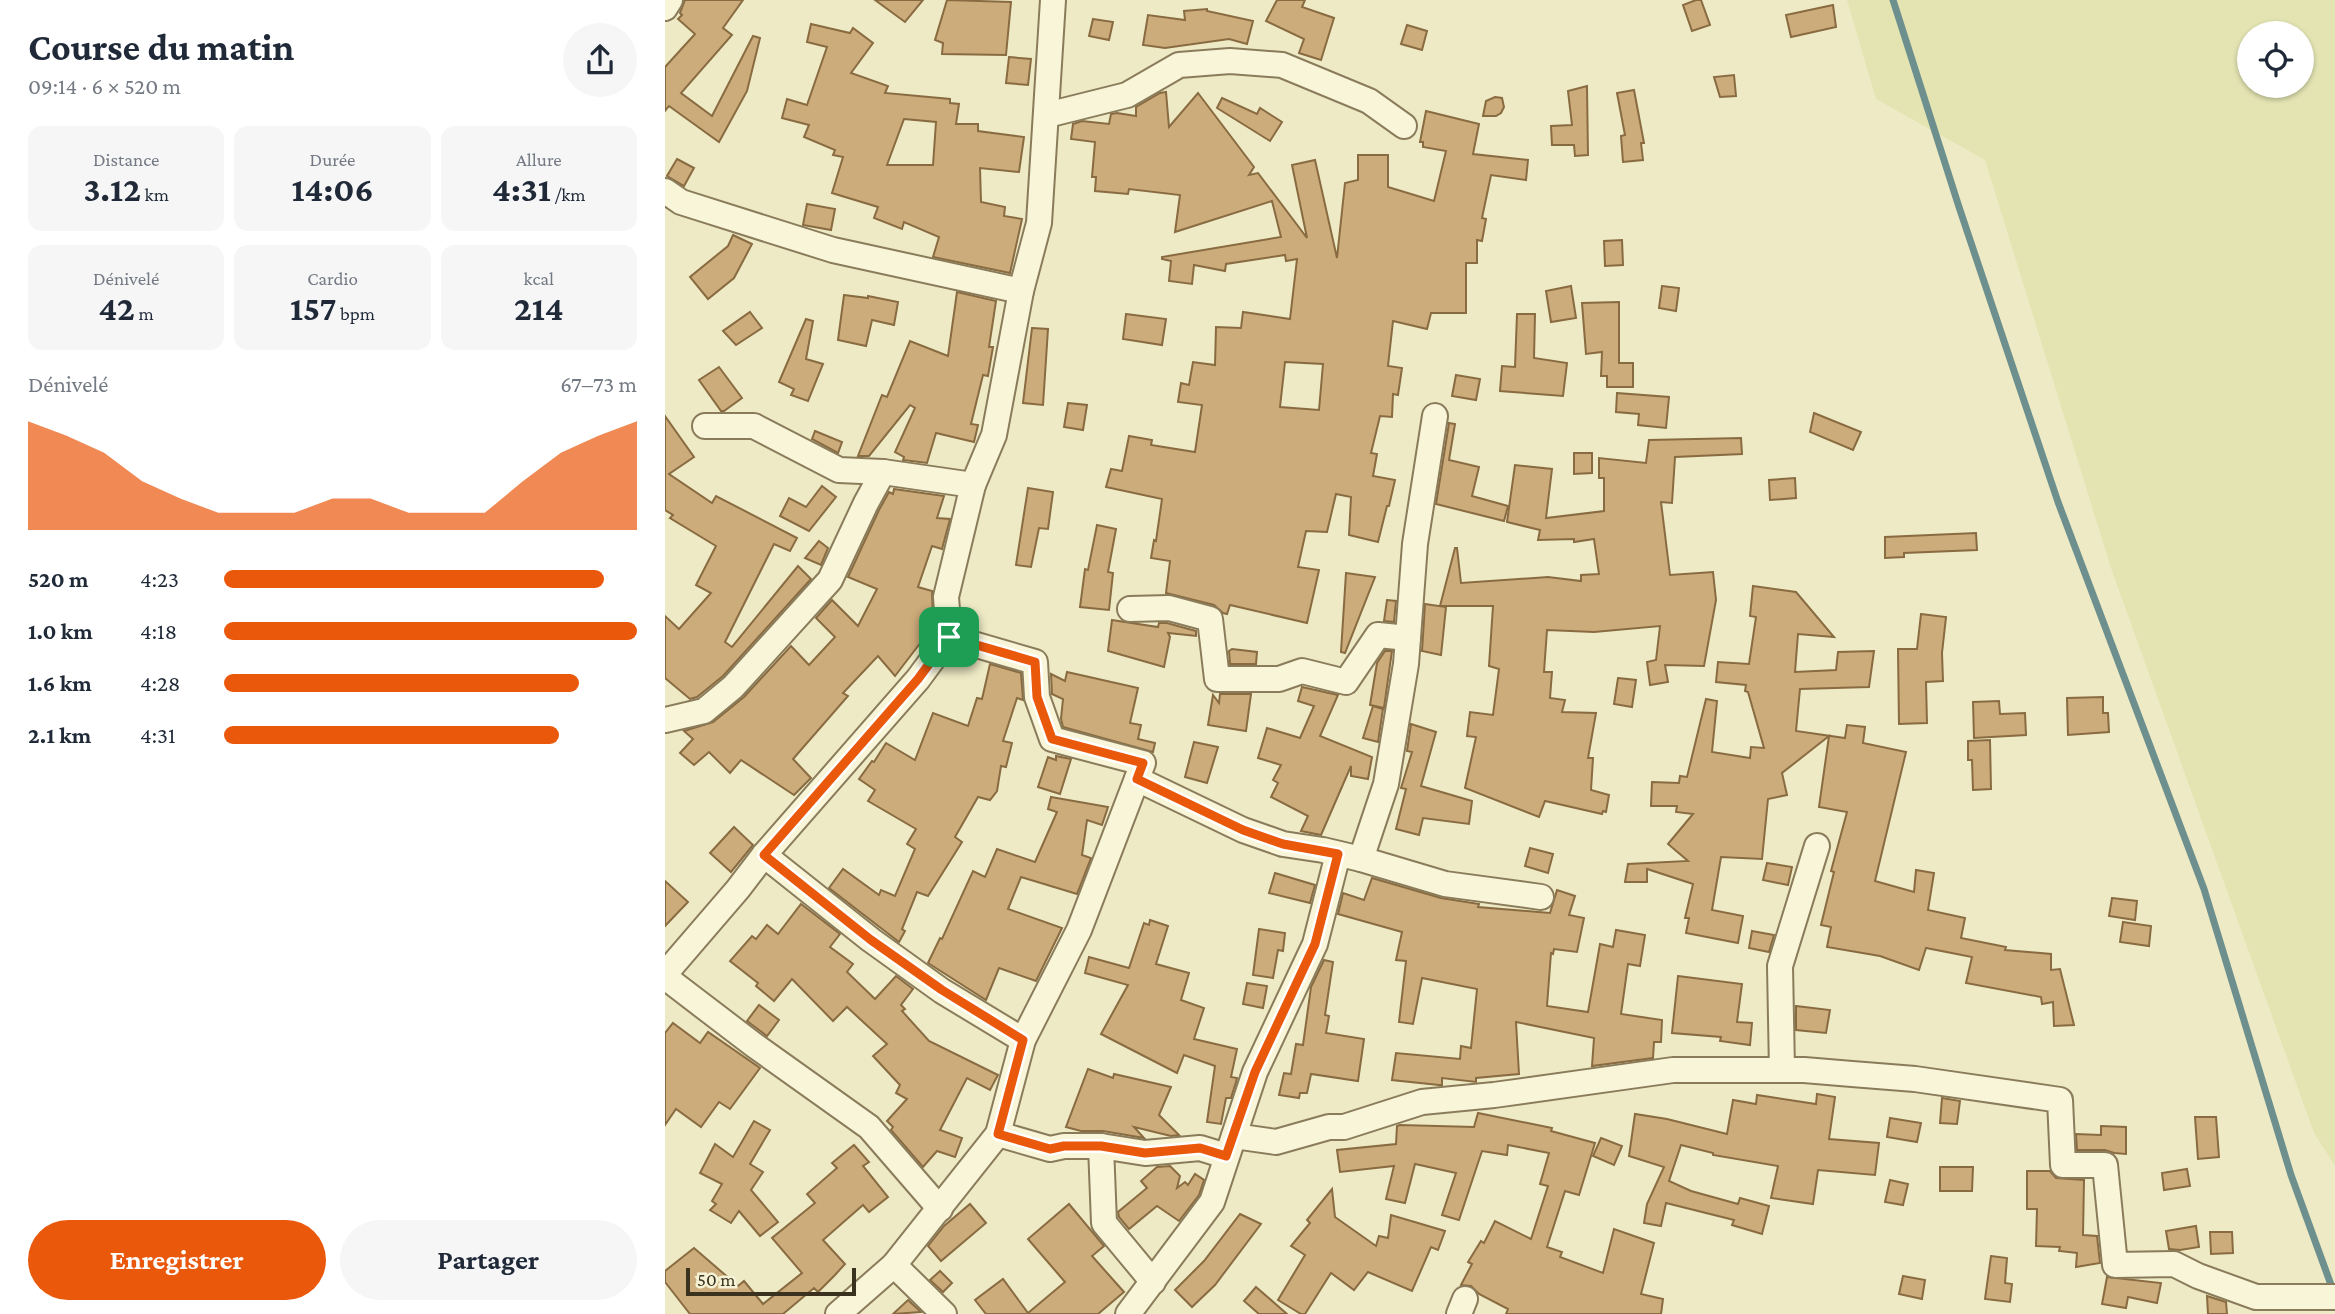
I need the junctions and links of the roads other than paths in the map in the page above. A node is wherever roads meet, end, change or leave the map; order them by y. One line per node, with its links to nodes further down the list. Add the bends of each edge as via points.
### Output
1 (670, 0): 3 (street)
2 (1053, 0): 4 (street)
3 (665, 8)
4 (1047, 115): 5 (street, via 1127,95 1179,65 1230,61 1282,65 1369,101); 7 (street, via 1039,223)
5 (1404, 126)
6 (665, 191): 7 (street, via 681,202 833,250)
7 (1021, 291): 11 (street, via 994,435)
8 (1435, 416): 14 (street, via 1415,544)
9 (705, 426): 10 (street, via 754,426 839,470)
10 (883, 472): 11 (street); 15 (street, via 830,580 733,687 704,711)
11 (973, 485): 13 (street, via 946,597)
12 (1130, 609): 14 (street, via 1169,608 1209,619 1217,679 1279,679 1302,671 1346,682 1378,635)
13 (949, 637): 16 (street, via 1035,662 1037,697 1052,739 1143,763); 18 (street, via 918,679)
14 (1408, 638): 19 (street, via 1386,784)
15 (665, 720)
16 (1137, 779): 19 (street, via 1243,830 1283,844); 22 (street, via 1079,930)
17 (1817, 846): 23 (street, via 1780,966)
18 (764, 855): 21 (street); 22 (street, via 871,940)
19 (1349, 856): 20 (street, via 1445,884); 26 (street, via 1315,944 1255,1072)
20 (1541, 897)
21 (665, 976): 27 (street, via 869,1127)
22 (1023, 1040): 24 (street)
23 (1782, 1070): 26 (street, via 1673,1070 1422,1102 1344,1127 1276,1142); 30 (street, via 1915,1079 2060,1100 2063,1165 2105,1165 2115,1265 2174,1264 2256,1297)
24 (998, 1134): 25 (street, via 1050,1149); 27 (street)
25 (1101, 1146): 26 (street, via 1145,1153); 29 (street, via 1104,1223)
26 (1230, 1146): 29 (street, via 1212,1202)
27 (940, 1209): 28 (street)
28 (894, 1265): 31 (street); 32 (street)
29 (1153, 1282): 33 (street)
30 (2335, 1297)
31 (838, 1314)
32 (944, 1314)
33 (1128, 1314)

